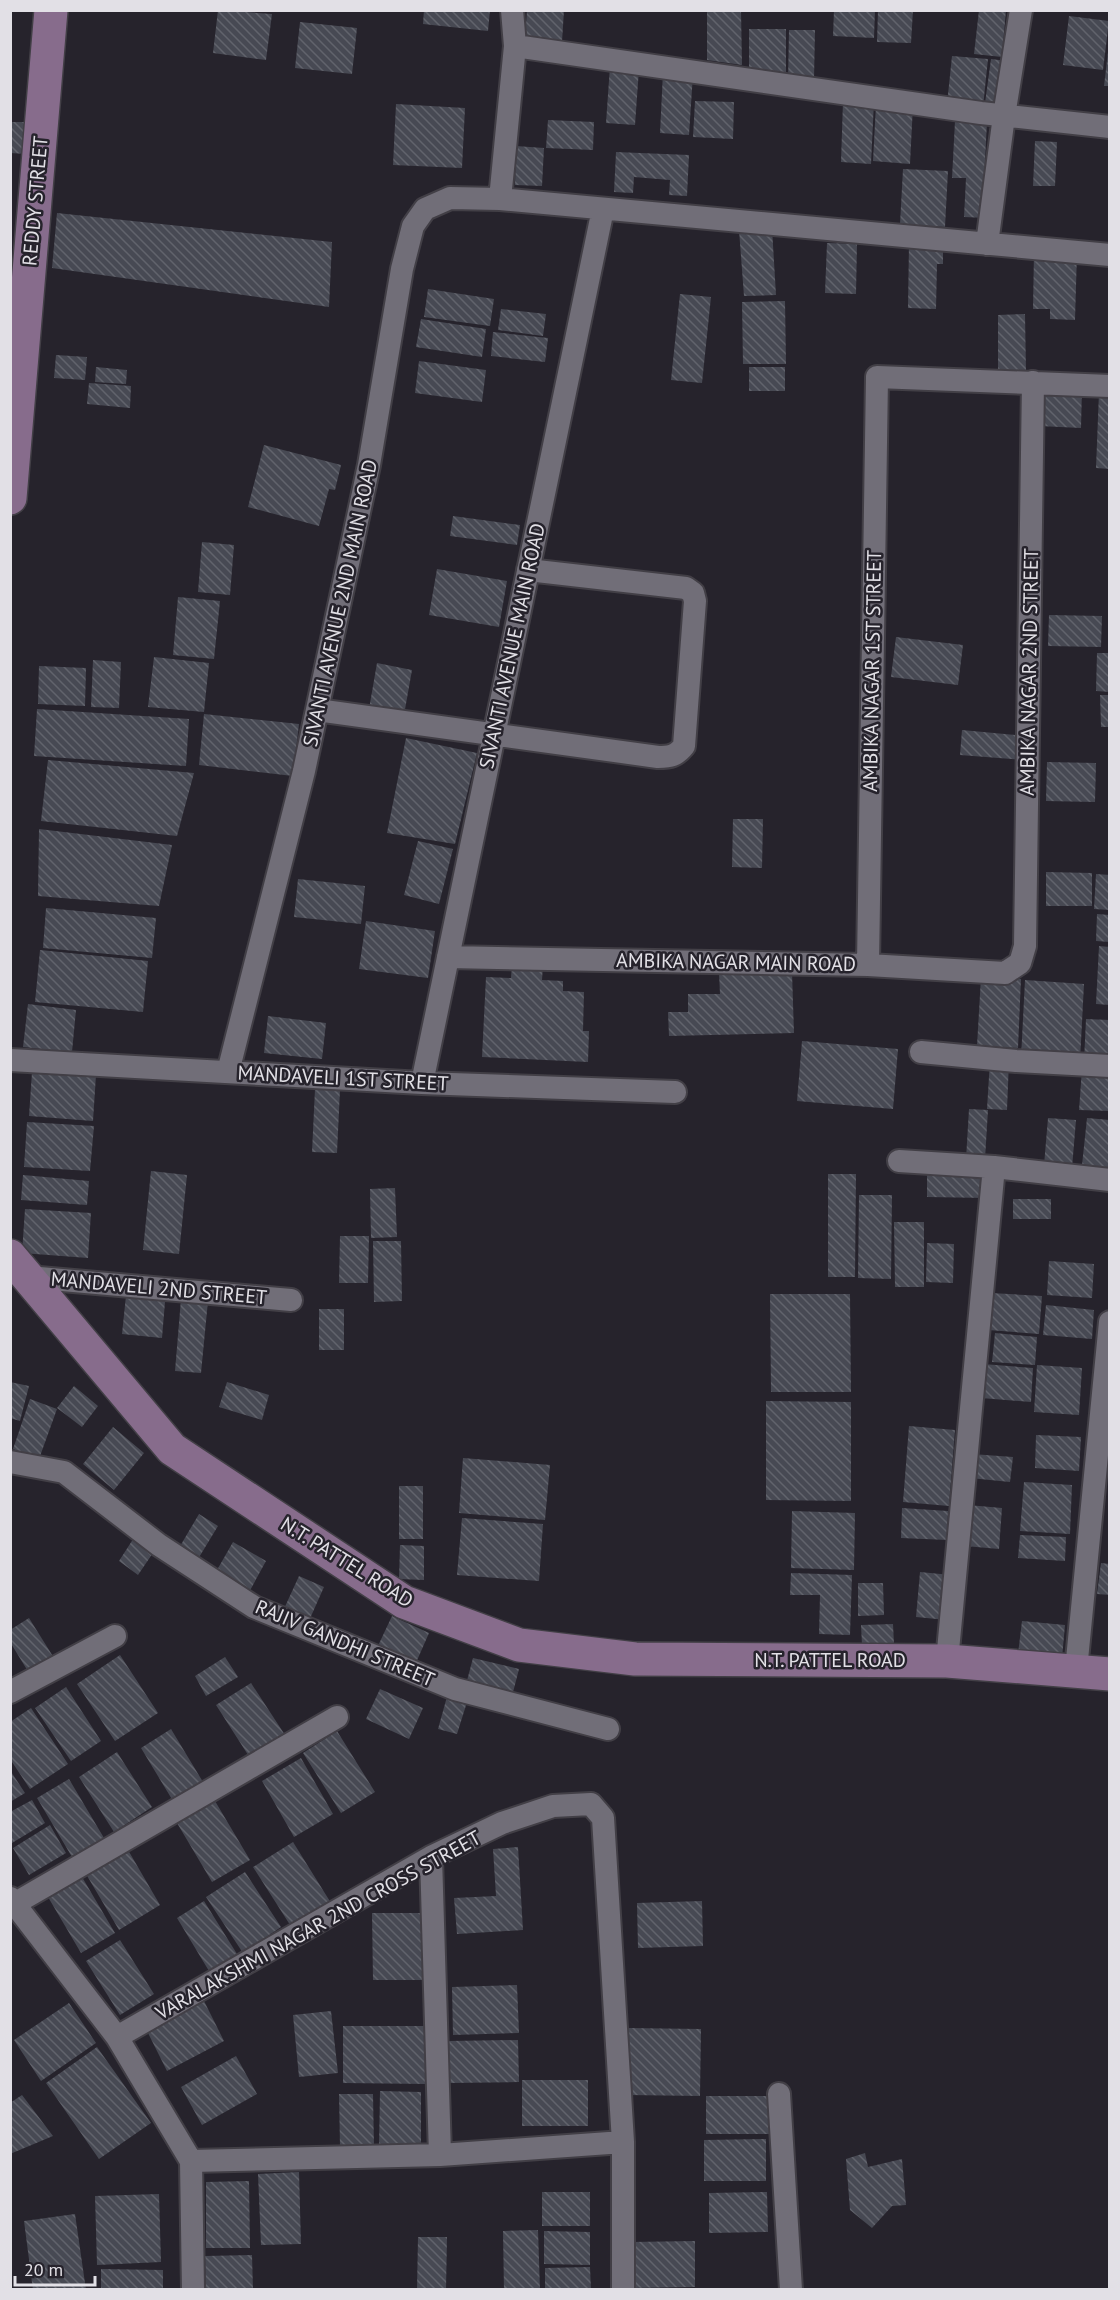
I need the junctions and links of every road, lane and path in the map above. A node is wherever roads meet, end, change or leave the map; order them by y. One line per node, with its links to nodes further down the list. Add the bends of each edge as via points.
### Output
1 (51, 10): 11 (street, REDDY STREET)
2 (512, 10): 4 (street)
3 (1022, 10): 5 (street)
4 (515, 46): 5 (street); 7 (street)
5 (1004, 116): 6 (street); 9 (street)
6 (1110, 127)
7 (500, 199): 8 (street, SIVANTI AVENUE 2ND MAIN ROAD); 16 (street, SIVANTI AVENUE 2ND MAIN ROAD, via 450,198 425,209 413,226 402,269 369,465)
8 (603, 209): 9 (street, SIVANTI AVENUE 2ND MAIN ROAD); 15 (street, SIVANTI AVENUE MAIN ROAD)
9 (987, 244): 10 (street, SIVANTI AVENUE 2ND MAIN ROAD)
10 (1110, 255)
11 (17, 346): 14 (street, REDDY STREET)
12 (1033, 382): 13 (street); 19 (street, AMBIKA NAGAR 2ND STREET, via 1025,946); 20 (street, AMBIKA NAGAR 1ST STREET, via 877,376)
13 (1110, 386)
14 (10, 498)
15 (528, 570): 17 (street, SIVANTI AVENUE MAIN ROAD); 17 (street, via 686,588 693,593 684,746 671,757 658,757)
16 (317, 710): 17 (street); 24 (street, SIVANTI AVENUE 2ND MAIN ROAD)
17 (494, 735): 18 (street, SIVANTI AVENUE MAIN ROAD)
18 (448, 957): 20 (street, AMBIKA NAGAR MAIN ROAD); 25 (street, SIVANTI AVENUE MAIN ROAD)
19 (1020, 963): 20 (street, AMBIKA NAGAR MAIN ROAD, via 1005,973)
20 (868, 965)
21 (921, 1052): 23 (street)
22 (10, 1060): 24 (street, MANDAVELI 1ST STREET)
23 (1110, 1066)
24 (228, 1072): 25 (street, MANDAVELI 1ST STREET)
25 (422, 1083): 26 (street, MANDAVELI 1ST STREET)
26 (675, 1092)
27 (899, 1161): 28 (street)
28 (994, 1167): 29 (street); 35 (street)
29 (1110, 1180)
30 (19, 1267): 31 (street, MANDAVELI 2ND STREET); 35 (street, N.T. PATTEL ROAD, via 172,1449 404,1602 519,1645 635,1659)
31 (291, 1300)
32 (1110, 1322): 36 (street)
33 (10, 1461): 40 (street, RAJIV GANDHI STREET, via 64,1472 159,1545 254,1607 455,1689)
34 (116, 1636): 38 (street)
35 (948, 1660): 36 (street, N.T. PATTEL ROAD)
36 (1076, 1670): 37 (street, N.T. PATTEL ROAD)
37 (1110, 1674)
38 (10, 1692)
39 (337, 1717): 42 (street)
40 (608, 1729)
41 (432, 1857): 43 (street, VARALAKSHMI NAGAR 2ND CROSS STREET); 45 (street, VARALAKSHMI NAGAR 2ND CROSS STREET, via 502,1823 553,1806 591,1804 603,1818); 46 (street)
42 (12, 1901): 43 (street)
43 (117, 2037): 47 (street)
44 (779, 2094): 50 (street)
45 (623, 2142): 46 (street); 49 (street)
46 (440, 2155): 47 (street)
47 (191, 2161): 48 (street)
48 (193, 2289)
49 (623, 2289)
50 (791, 2289)

